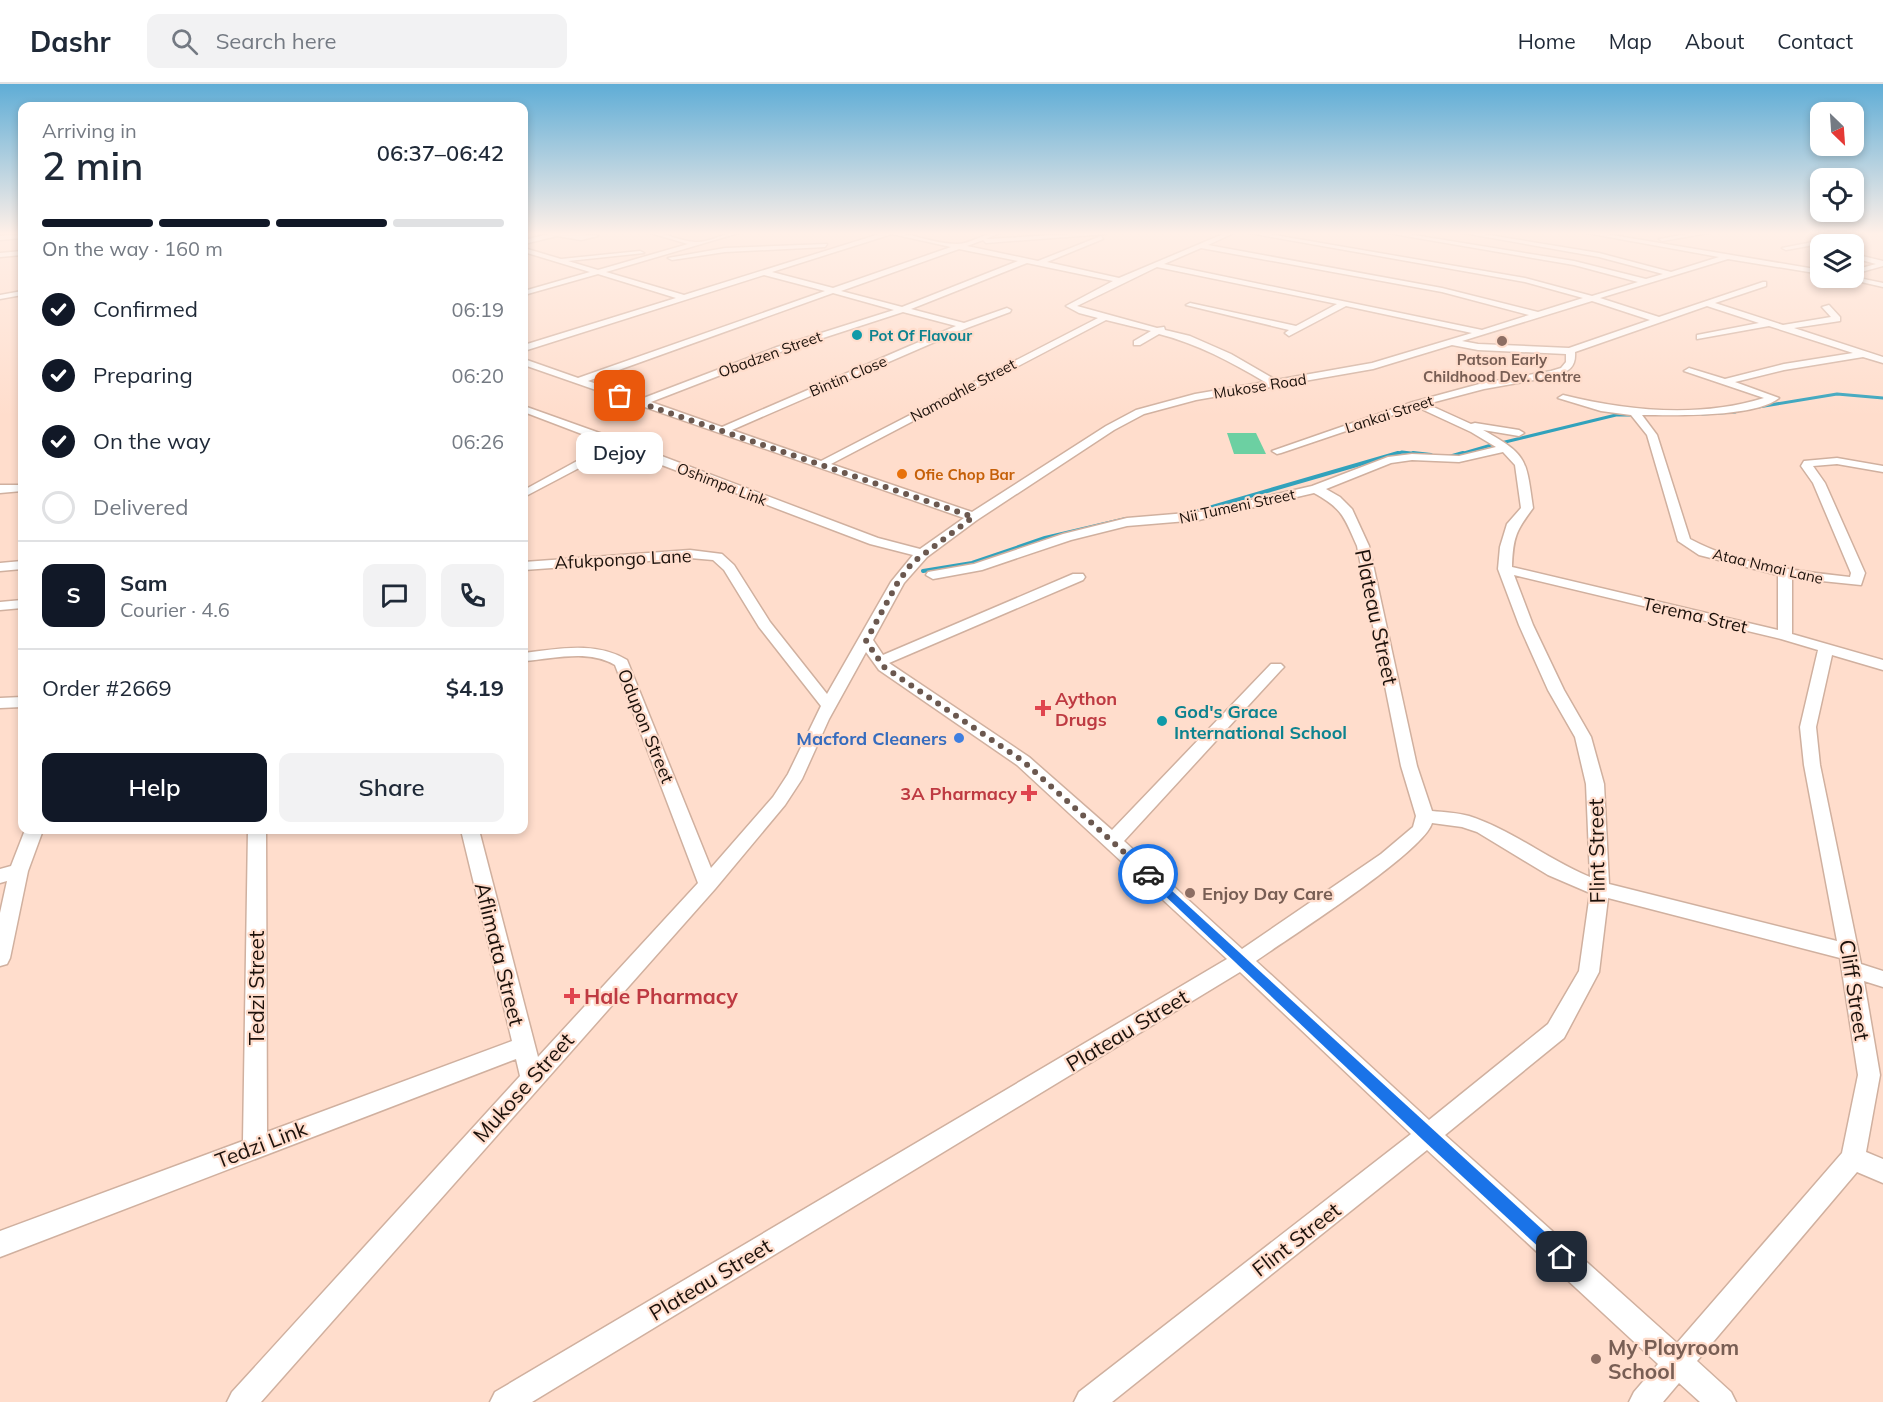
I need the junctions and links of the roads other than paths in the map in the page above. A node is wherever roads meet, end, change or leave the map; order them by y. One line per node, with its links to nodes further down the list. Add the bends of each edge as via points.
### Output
1 (18, 294): 13 (street)
2 (671, 294): 14 (street)
3 (694, 294): 14 (street)
4 (824, 294): 40 (street)
5 (840, 294): 20 (street)
6 (943, 294): 20 (street, Obadzen Street)
7 (1094, 294): 23 (street, via 1070,306)
8 (1299, 294): 16 (street)
9 (1456, 294): 22 (street)
10 (1575, 294): 15 (street)
11 (1612, 294): 15 (street, Mukose Road)
12 (1737, 294): 17 (street)
13 (0, 297)
14 (683, 297): 33 (street)
15 (1595, 299): 22 (street, Mukose Road); 24 (street)
16 (1346, 303): 18 (street, via 1292,331); 29 (street)
17 (1709, 304): 24 (street); 25 (street)
18 (1190, 305)
19 (1826, 307): 27 (street, via 1837,319)
20 (901, 310): 26 (street); 44 (street, Obadzen Street, via 780,349)
21 (1007, 310): 26 (street, Bintin Close)
22 (1539, 315): 29 (street, Mukose Road)
23 (1105, 317): 28 (street); 54 (street, Namoahle Street)
24 (1661, 321): 34 (street)
25 (1770, 323): 27 (street); 30 (street)
26 (964, 326): 49 (street, Bintin Close)
27 (1782, 327): 36 (street)
28 (1161, 329): 32 (street); 42 (street, via 1212,348)
29 (1482, 332): 31 (street, Mukose Road)
30 (1700, 337)
31 (1451, 342): 34 (street); 42 (street, Mukose Road, via 1373,366)
32 (1137, 343)
33 (528, 347)
34 (1570, 351): 45 (street, Lankai Street, via 1571,362 1553,374 1483,386)
35 (1883, 351): 36 (street)
36 (1864, 354): 37 (street); 41 (street, via 1784,367)
37 (1883, 360)
38 (528, 363): 40 (street)
39 (1689, 371): 41 (street)
40 (578, 381): 44 (street)
41 (1728, 382): 47 (street, via 1774,398 1705,412)
42 (1276, 384): 60 (street, Mukose Road, via 1175,401 1140,412)
43 (1563, 398): 47 (street)
44 (640, 403): 49 (street)
45 (1417, 405): 48 (street, Flint Street); 53 (street, Lankai Street)
46 (528, 410): 51 (street, Oshimpa Link)
47 (1638, 415): 66 (street, Ataa Nmai Lane, via 1652,435 1684,541 1704,552)
48 (1462, 423): 50 (street); 52 (street, Flint Street)
49 (724, 430): 54 (street)
50 (1519, 433)
51 (618, 443): 59 (street); 61 (street, Oshimpa Link, via 874,541)
52 (1504, 448): 58 (street, Nii Tumeni Street, via 1459,459 1388,460); 65 (street, Flint Street, via 1521,465 1527,507 1513,524)
53 (1277, 452)
54 (821, 465): 60 (street)
55 (1883, 469): 66 (street, Ataa Nmai Lane, via 1838,461 1808,463 1858,573 1856,582)
56 (18, 488): 57 (street)
57 (0, 489)
58 (1316, 489): 67 (street, Nii Tumeni Street, via 1199,516 1127,522 977,567); 81 (street, Plateau Street, via 1348,512 1363,546 1409,766)
59 (528, 492)
60 (973, 517): 61 (street, Mukose Road)
61 (922, 554): 72 (street, Mukose Road, via 904,572)
62 (18, 565): 63 (street)
63 (0, 567)
64 (528, 567): 80 (street, Afukpongo Lane, via 690,554 717,557 729,567 764,624)
65 (1505, 569): 71 (street, Terema Stret); 89 (street, Flint Street, via 1552,681 1583,737 1595,784)
66 (1785, 573): 71 (street)
67 (933, 575)
68 (1078, 577): 75 (street)
69 (18, 604): 70 (street)
70 (0, 606)
71 (1785, 636): 73 (street, Terema Stret)
72 (866, 641): 75 (street); 80 (street, Mukose Street)
73 (1826, 648): 76 (street, Terema Stret); 92 (street, Cliff Street, via 1809,727 1812,765)
74 (528, 657): 88 (street, Odupon Street, via 596,652 612,655 622,663)
75 (879, 662): 85 (street, via 1023,761)
76 (1883, 665)
77 (1276, 667): 85 (street)
78 (18, 702): 79 (street)
79 (0, 703)
80 (829, 706): 88 (street, Mukose Street, via 779,801)
81 (1425, 816): 89 (street, via 1464,821 1483,828 1555,870); 91 (street, Plateau Street, via 1421,830 1388,860)
82 (33, 834): 86 (street)
83 (256, 834): 97 (street, Tedzi Street)
84 (471, 834): 94 (street, Aflimata Street)
85 (1113, 841): 91 (street)
86 (19, 871): 87 (street); 90 (street)
87 (0, 876)
88 (708, 884): 95 (street, Mukose Street)
89 (1600, 889): 92 (street); 96 (street, Flint Street, via 1589,972 1556,1031)
90 (0, 958)
91 (1241, 961): 96 (street); 103 (street, Plateau Street)
92 (1851, 961): 93 (street); 98 (street, Cliff Street, via 1869,1075)
93 (1883, 979)
94 (522, 1047): 95 (street, Aflimata Street); 97 (street, Tedzi Link)
95 (532, 1077): 102 (street, Mukose Street)
96 (1428, 1136): 101 (street); 104 (street, Flint Street)
97 (255, 1146): 100 (street, Tedzi Link)
98 (1853, 1158): 99 (street); 101 (street, Cliff Street)
99 (1883, 1171)
100 (0, 1244)
101 (1679, 1364): 105 (street, Cliff Street); 106 (street)
102 (242, 1402)
103 (505, 1402)
104 (1089, 1402)
105 (1644, 1402)
106 (1721, 1402)

